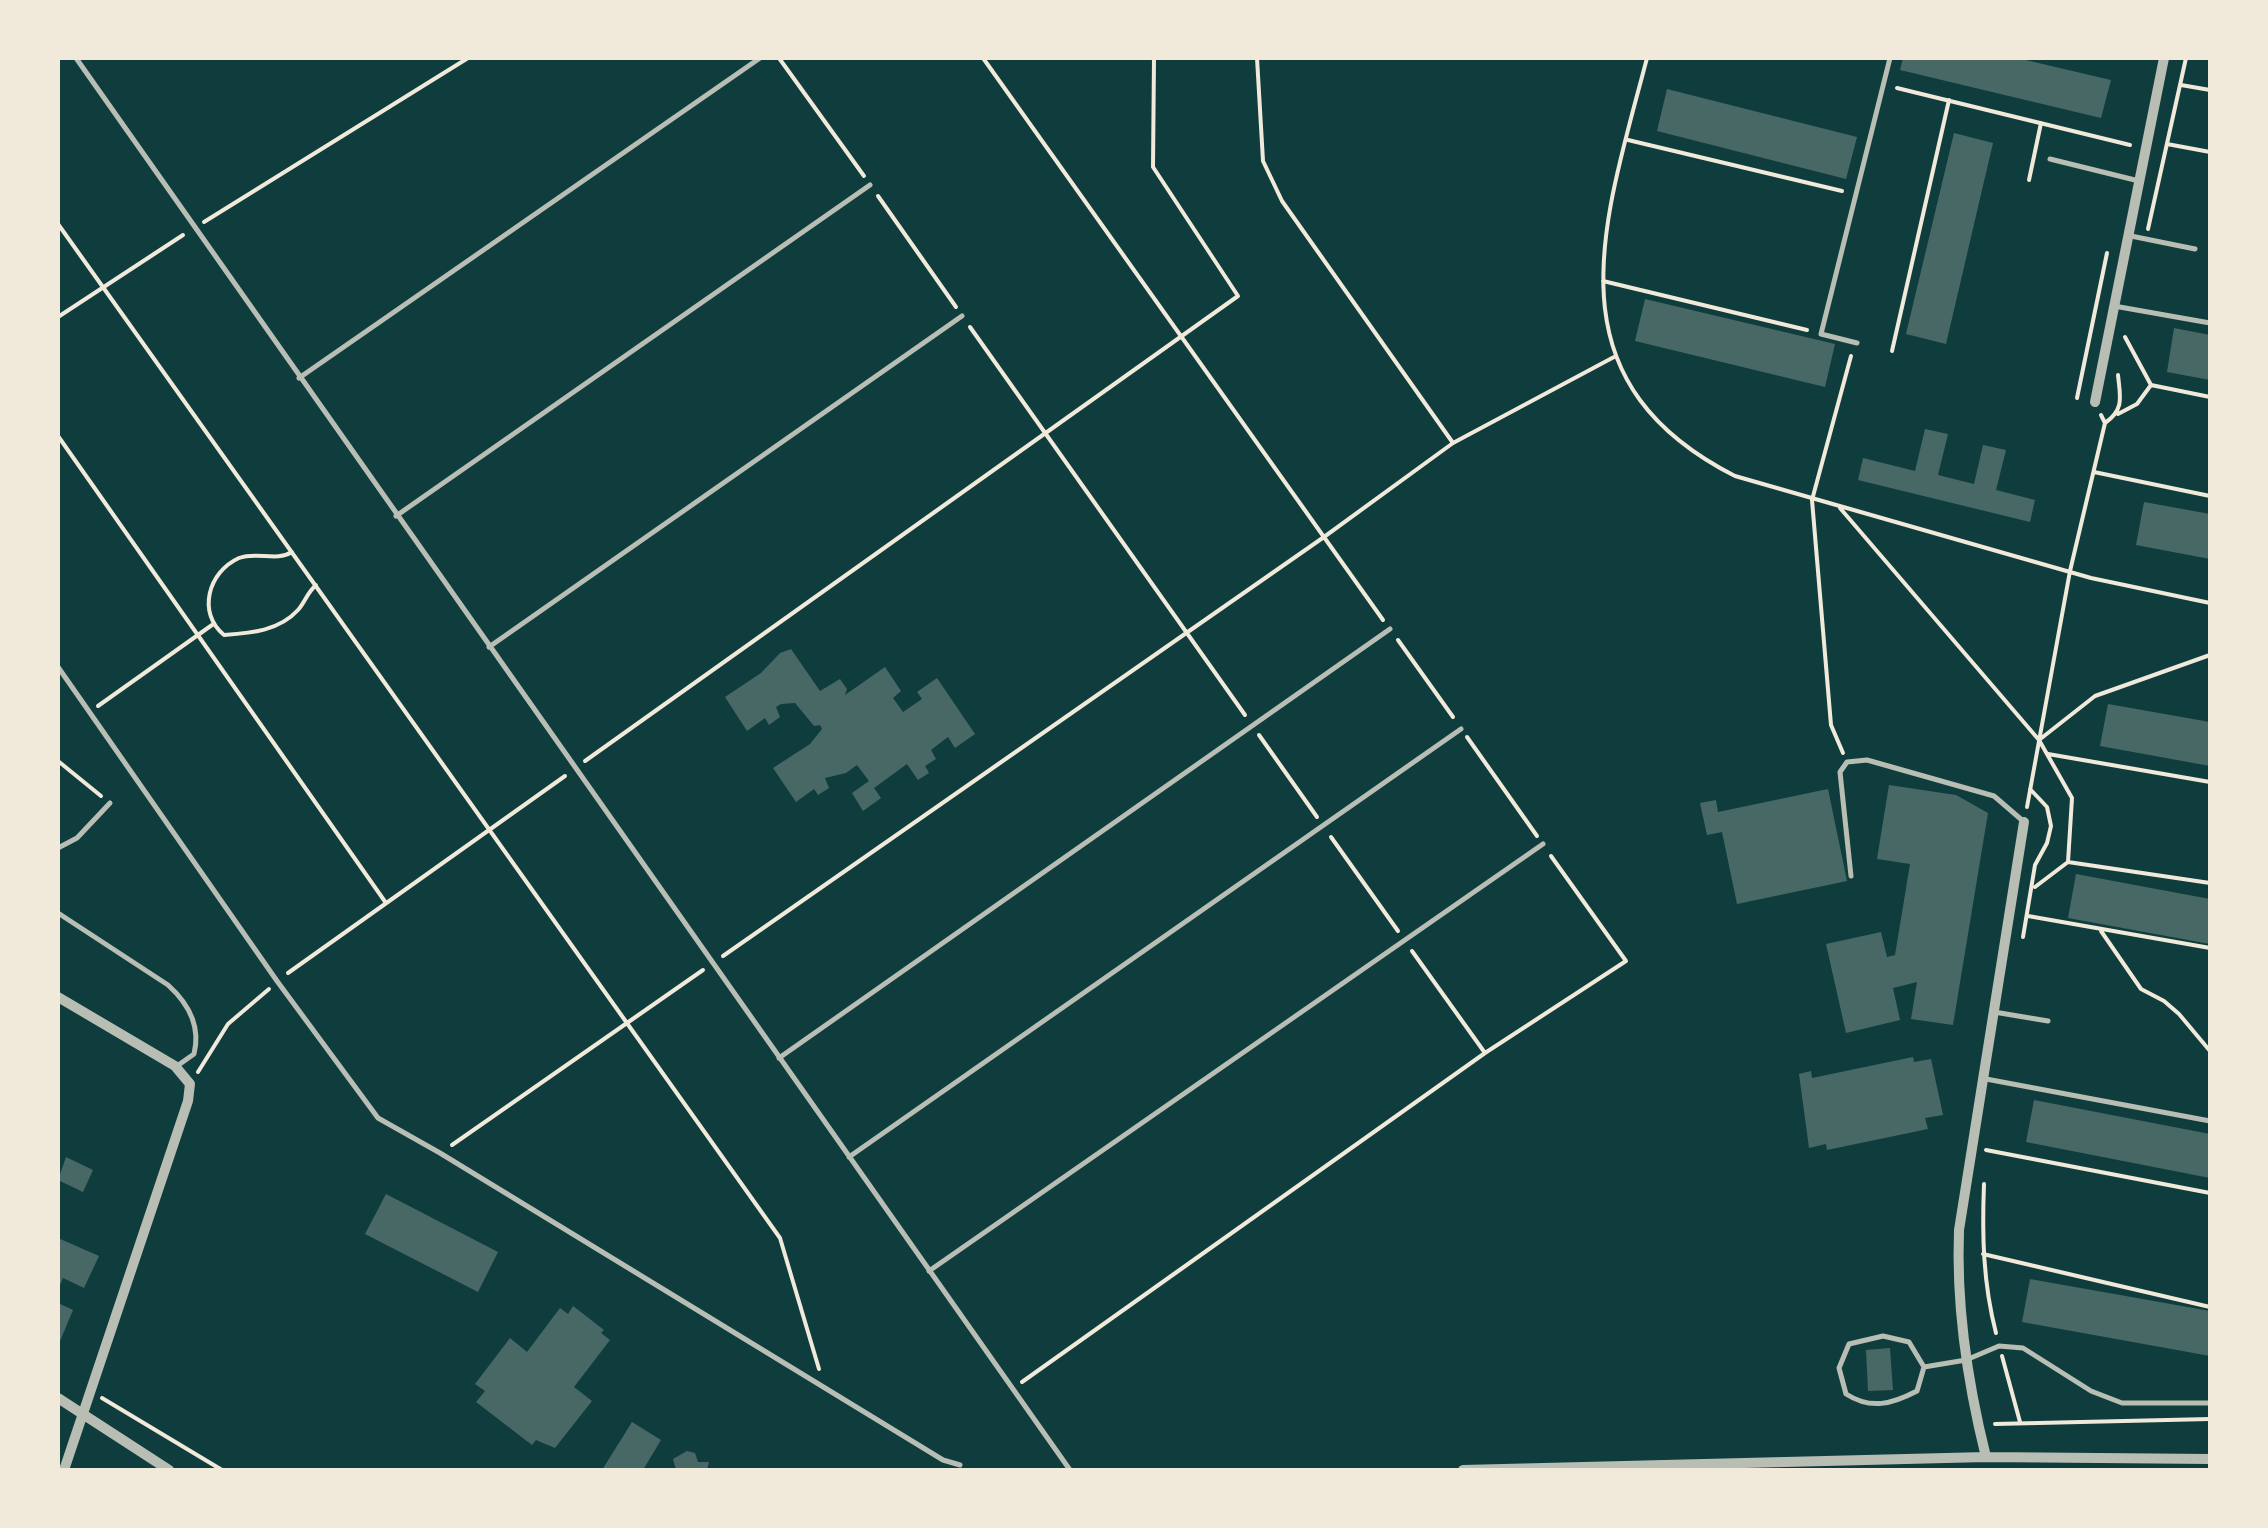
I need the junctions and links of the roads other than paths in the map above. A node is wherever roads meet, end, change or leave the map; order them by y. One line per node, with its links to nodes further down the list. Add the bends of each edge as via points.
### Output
1 (76, 58): 14 (lane)
2 (760, 58): 14 (lane)
3 (1890, 58): 13 (lane, via 1822,334)
4 (2164, 58): 6 (street)
5 (2050, 158): 6 (lane)
6 (2139, 181): 8 (street)
7 (870, 185): 16 (lane)
8 (2128, 236): 9 (lane); 10 (street)
9 (2195, 250)
10 (2114, 306): 12 (lane); 15 (street)
11 (962, 316): 18 (lane)
12 (2210, 323)
13 (1857, 342)
14 (299, 378): 16 (lane)
15 (2095, 402)
16 (396, 516): 18 (lane)
17 (1390, 629): 30 (lane)
18 (489, 647): 30 (lane)
19 (58, 667): 44 (lane, via 378,1118)
20 (1461, 729): 34 (lane)
21 (110, 803): 24 (lane)
22 (2024, 822): 25 (lane, via 1994,796 1867,760 1847,762 1840,772); 28 (street)
23 (1543, 844): 35 (lane)
24 (58, 848)
25 (1852, 876)
26 (58, 912): 31 (lane, via 184,999 198,1037 194,1054)
27 (58, 996): 31 (street)
28 (1994, 1012): 29 (lane); 32 (street)
29 (2048, 1021)
30 (778, 1058): 34 (lane)
31 (176, 1066): 40 (street, via 190,1084 188,1101)
32 (1983, 1078): 33 (lane); 36 (street, via 1959,1230 1957,1288)
33 (2210, 1121)
34 (849, 1157): 35 (lane)
35 (929, 1270): 47 (lane)
36 (1966, 1360): 37 (lane); 39 (lane, via 1999,1346 2024,1348 2090,1391 2122,1403); 41 (street)
37 (1924, 1367): 37 (lane, via 1908,1342 1882,1336 1849,1344 1839,1368 1846,1394 1877,1404 1917,1391)
38 (58, 1398): 40 (street)
39 (2210, 1403)
40 (83, 1413): 45 (street); 46 (street)
41 (1986, 1456): 42 (street); 48 (street)
42 (2010, 1457): 43 (street); 49 (street)
43 (2210, 1459)
44 (960, 1465)
45 (162, 1469)
46 (64, 1470)
47 (1070, 1470)
48 (1463, 1470)
49 (2009, 1470)

